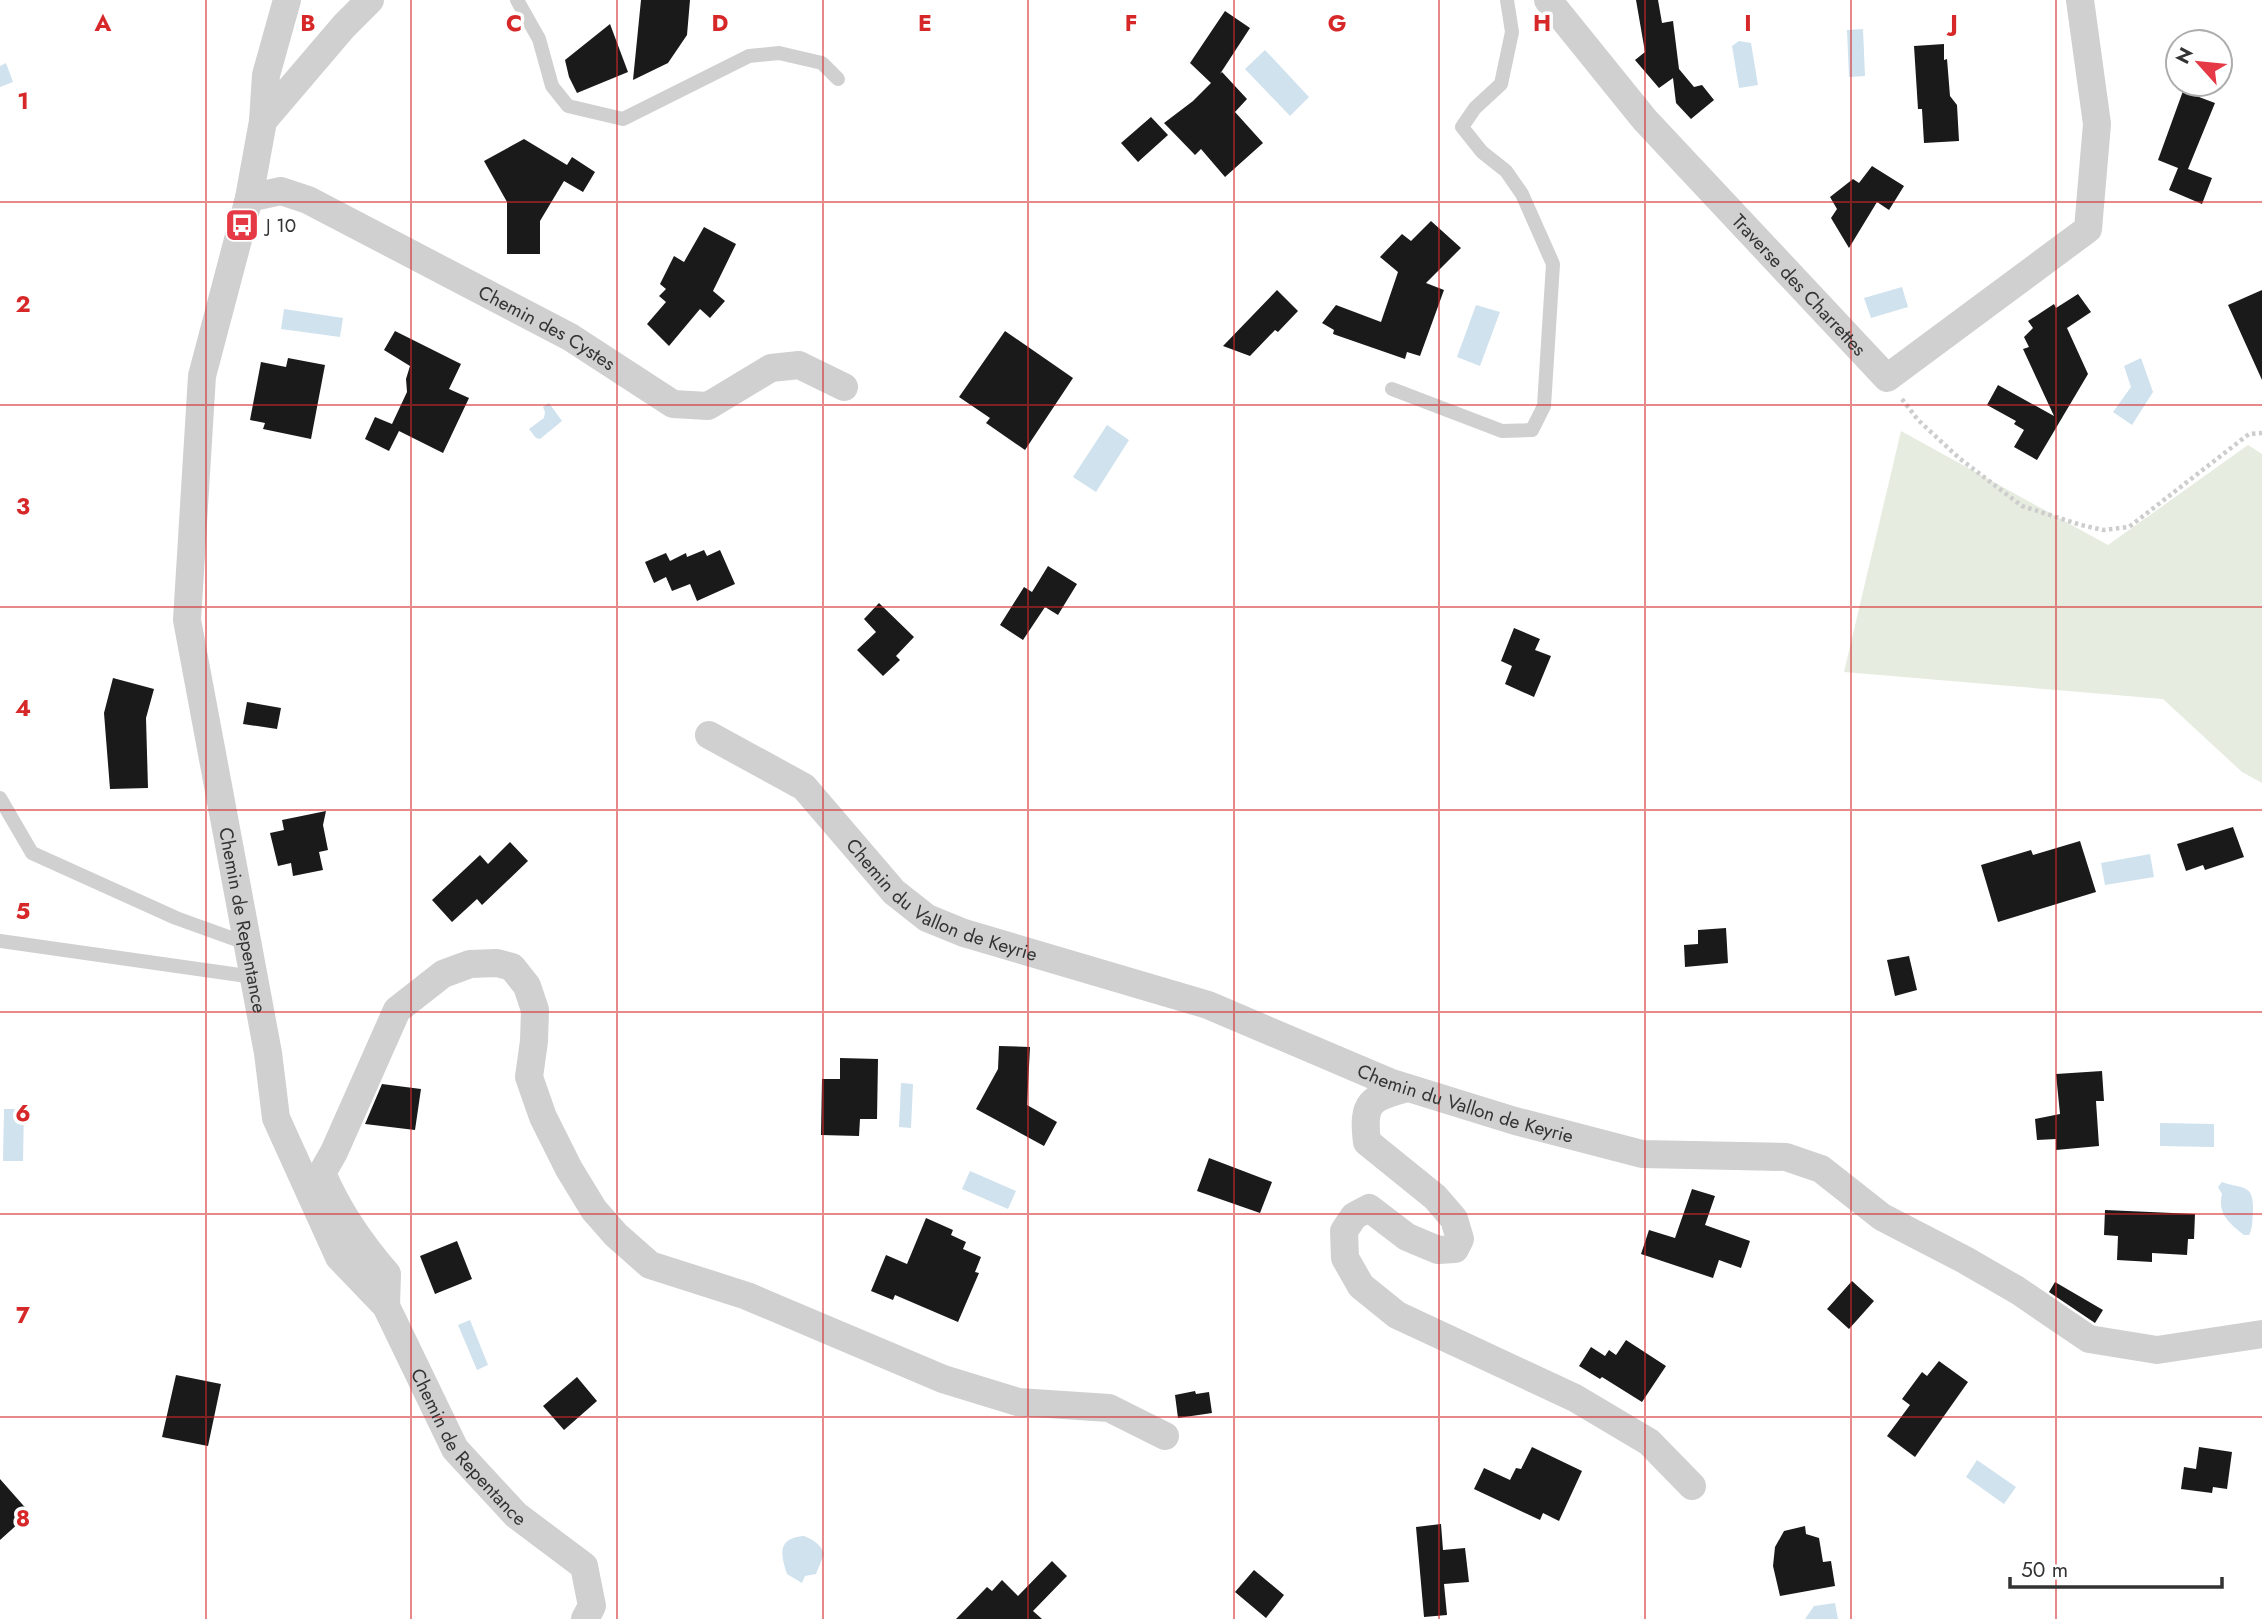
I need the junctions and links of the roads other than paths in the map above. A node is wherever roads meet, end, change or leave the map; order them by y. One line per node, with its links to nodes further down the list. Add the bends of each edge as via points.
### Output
1 (287, 0): 8 (street, Chemin de Repentance, via 266,75)
2 (370, 0): 8 (street)
3 (517, 0): 7 (lane, via 539,39 552,86 568,106 622,119 749,56 779,53 821,64)
4 (1507, 0): 11 (lane, via 1512,32 1501,84 1462,127 1522,194 1553,264 1544,406 1532,429 1502,431)
5 (1548, 0): 6 (street, Traverse des Charrettes, via 1645,120 1887,379 2088,229 2097,124)
6 (2080, 0)
7 (838, 79)
8 (263, 121): 9 (street, Chemin de Repentance)
9 (249, 198): 10 (street, Chemin des Cystes, via 281,191 309,200 569,337 673,404 708,406 771,368 799,365); 15 (street, Chemin de Repentance, via 202,376 187,620)
10 (844, 387)
11 (1392, 389)
12 (709, 734): 17 (street, Chemin du Vallon de Keyrie, via 804,787 894,892 927,918 1208,1005)
13 (0, 797): 15 (lane, via 32,853 176,918)
14 (0, 941): 16 (lane)
15 (247, 944): 16 (street, Chemin de Repentance)
16 (254, 977): 18 (street, Chemin de Repentance, via 276,1118 339,1257)
17 (1407, 1088): 19 (street, Chemin du Vallon de Keyrie, via 1642,1154 1786,1157 1821,1169 1882,1217 2017,1290 2089,1339 2157,1350); 21 (street, via 1381,1095 1371,1104 1364,1117 1367,1142 1435,1197 1454,1219 1460,1239 1455,1249 1438,1250 1407,1237 1369,1208 1354,1216 1344,1231 1345,1258 1361,1286 1397,1315 1575,1398 1649,1442)
18 (386, 1306): 20 (street, via 387,1274 335,1204 322,1173 397,1010 443,974 470,964 497,963 512,967 527,986 535,1010 529,1077 548,1128 594,1210 650,1265 747,1296 943,1379 1018,1402 1109,1408); 22 (street, Chemin de Repentance, via 455,1448 516,1515 584,1566 592,1606)
19 (2262, 1334)
20 (1165, 1436)
21 (1692, 1486)
22 (585, 1619)

